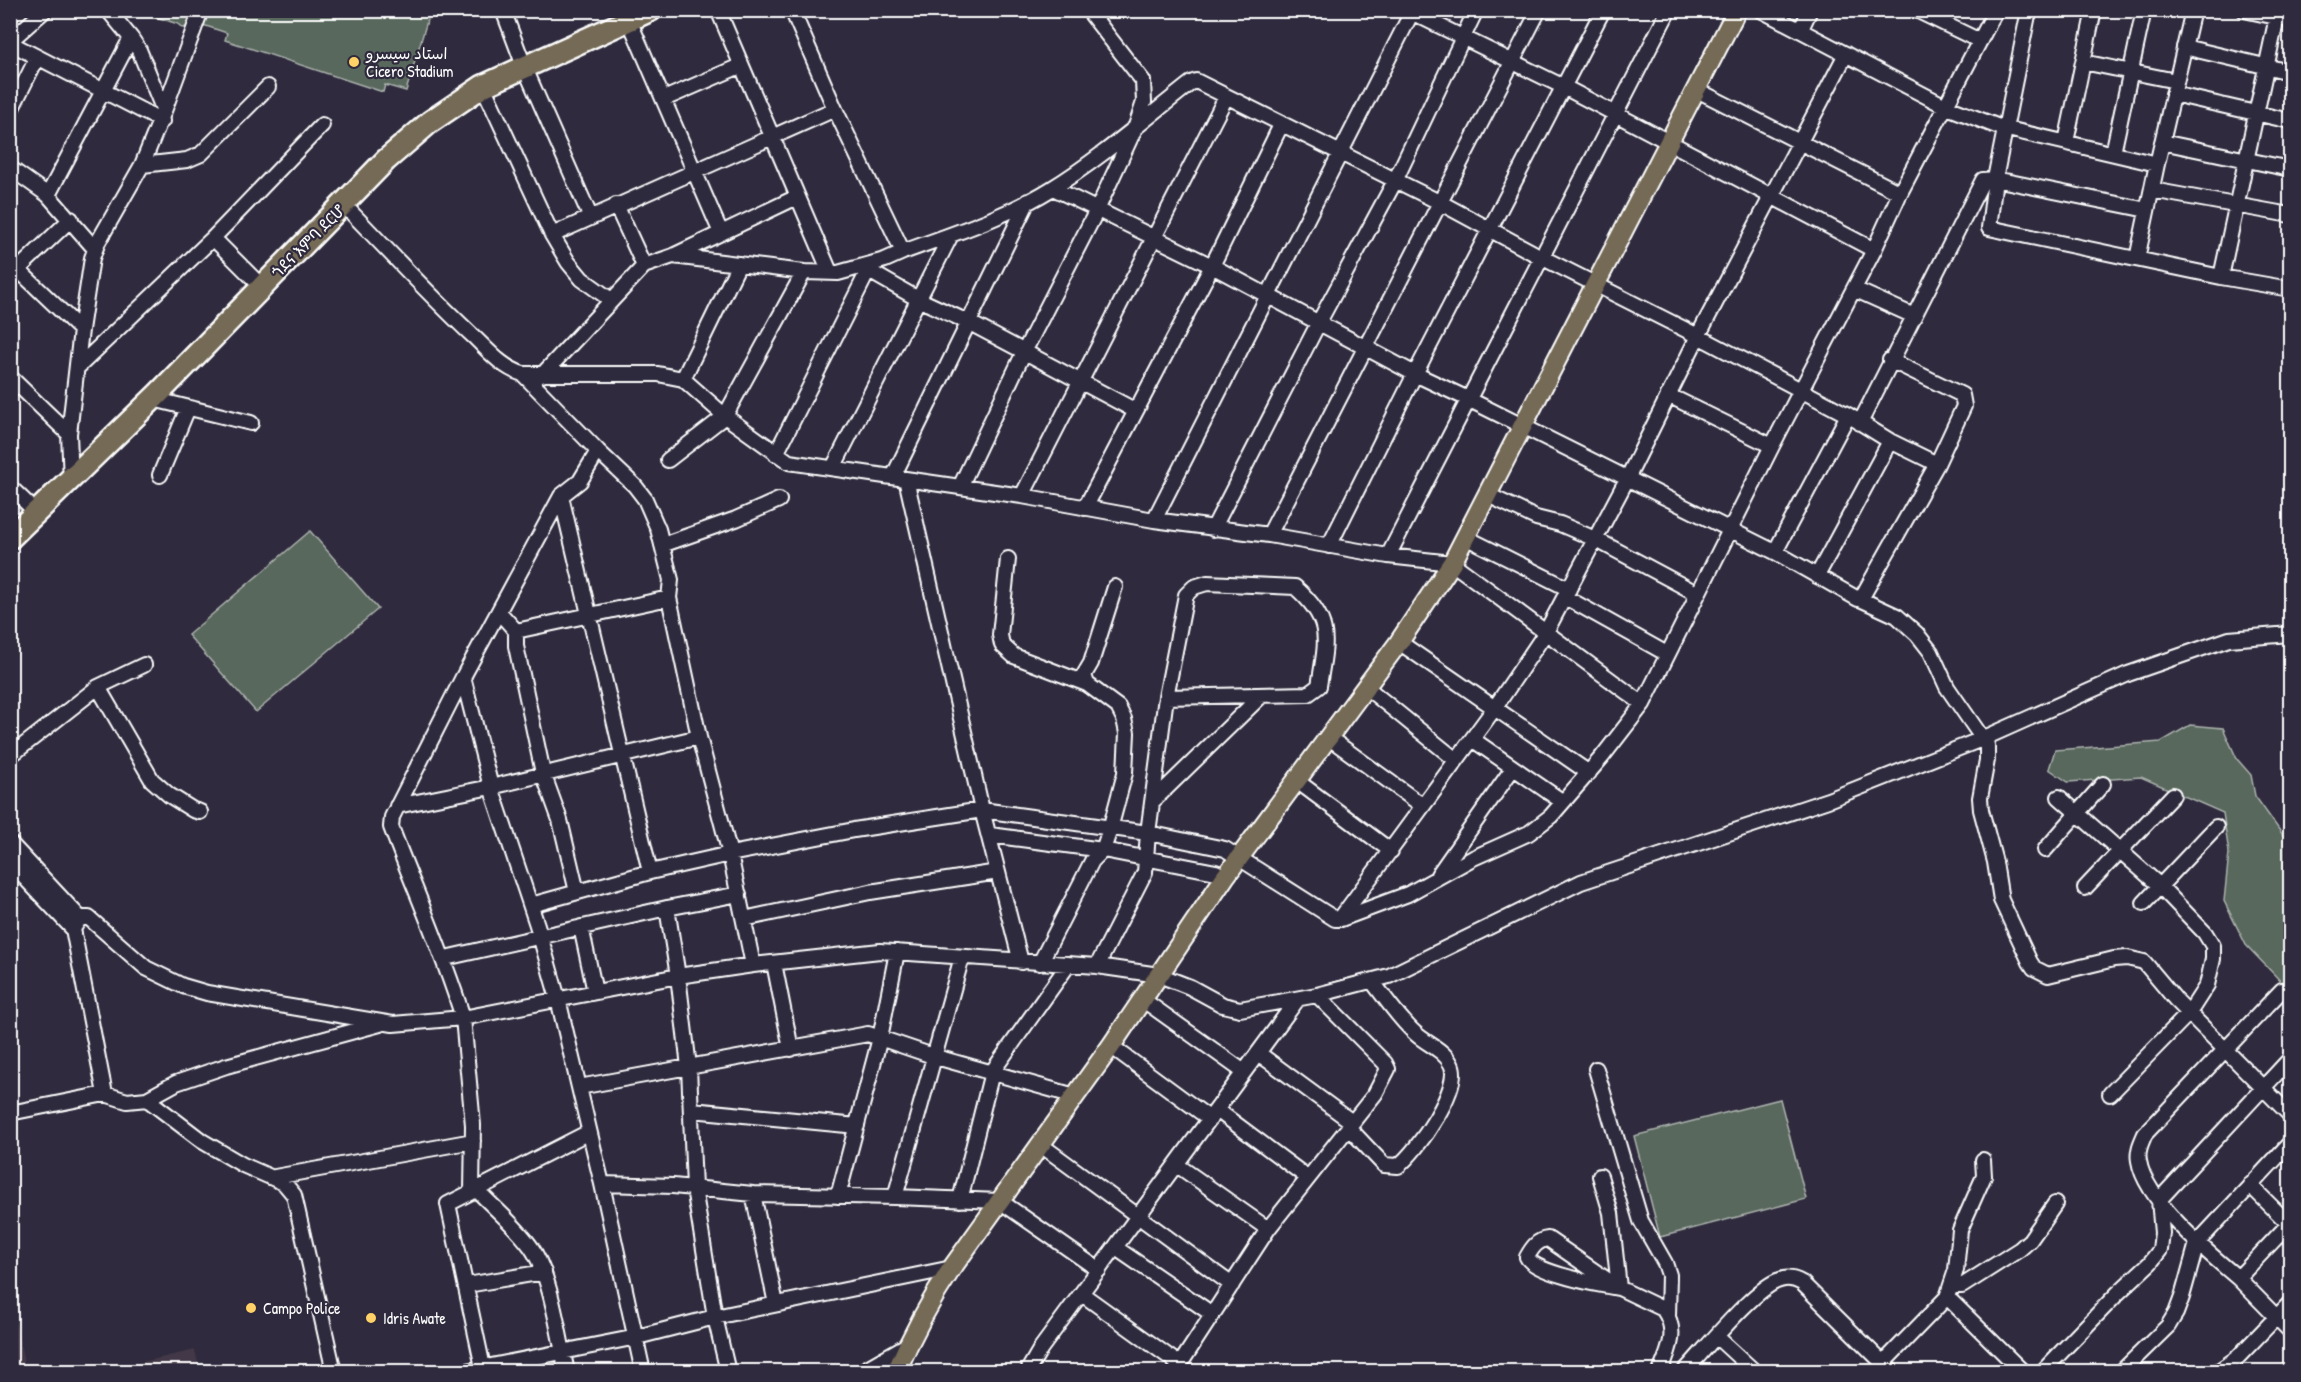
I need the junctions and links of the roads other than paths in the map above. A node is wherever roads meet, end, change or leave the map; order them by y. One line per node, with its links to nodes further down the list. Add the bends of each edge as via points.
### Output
1 (45, 10): 31 (street)
2 (108, 10): 28 (street)
3 (201, 10): 55 (street)
4 (503, 10): 37 (street)
5 (651, 10): 26 (highway, ጎደና እምባ ደርሆ)
6 (718, 10): 38 (street)
7 (792, 10): 51 (street)
8 (1088, 10): 59 (street, via 1143,81 1144,102)
9 (1476, 10): 29 (street)
10 (1539, 10): 35 (street)
11 (1603, 10): 44 (street)
12 (1669, 10): 54 (street)
13 (1737, 10): 46 (main road)
14 (1761, 10): 27 (street)
15 (1810, 10): 27 (street)
16 (1916, 10): 30 (street)
17 (1996, 10): 30 (street)
18 (2030, 10): 60 (street)
19 (2094, 10): 36 (street)
20 (2144, 10): 40 (street)
21 (2193, 10): 32 (street)
22 (2244, 10): 24 (street)
23 (1411, 11): 29 (street); 66 (street)
24 (2262, 12): 25 (street)
25 (2284, 19): 39 (street)
26 (629, 20): 37 (highway, ጎደና እምባ ደርሆ); 49 (street)
27 (1800, 30): 33 (street)
28 (131, 38): 47 (street); 55 (street)
29 (1462, 39): 35 (street); 75 (street)
30 (1980, 41): 50 (street)
31 (10, 42): 34 (street)
32 (2184, 47): 39 (street); 45 (street)
33 (1846, 54): 50 (street); 62 (street)
34 (37, 58): 47 (street); 52 (street)
35 (1512, 62): 44 (street); 83 (street)
36 (2083, 62): 40 (street); 64 (street)
37 (524, 66): 42 (highway, ጎደና እምባ ደርሆ); 90 (street)
38 (740, 66): 49 (street); 61 (street)
39 (2266, 67): 41 (street); 53 (street)
40 (2131, 71): 45 (street); 67 (street)
41 (2290, 72)
42 (483, 86): 85 (highway, ጎደና እምባ ደርሆ, via 404,143); 94 (street)
43 (268, 87): 70 (street, via 201,154 187,160)
44 (1564, 87): 54 (street); 92 (street)
45 (2175, 87): 53 (street); 65 (street)
46 (1695, 88): 62 (street); 63 (main road)
47 (102, 91): 55 (street); 79 (street)
48 (1226, 97): 58 (street); 59 (street, via 1193,82); 96 (street)
49 (664, 99): 73 (street)
50 (1947, 107): 60 (street); 78 (street)
51 (835, 109): 61 (street); 100 (street)
52 (10, 112)
53 (2256, 113): 56 (street); 68 (street)
54 (1615, 114): 63 (street); 102 (street)
55 (163, 116): 70 (street)
56 (2290, 121)
57 (322, 125): 97 (street)
58 (1281, 125): 66 (street); 106 (street)
59 (1136, 126): 76 (street); 87 (street)
60 (2007, 129): 64 (street); 74 (street)
61 (772, 137): 73 (street); 81 (street)
62 (1800, 141): 78 (street); 80 (street)
63 (1668, 142): 80 (street); 112 (main road)
64 (2066, 142): 67 (street)
65 (2162, 142): 68 (street); 69 (street)
66 (1340, 153): 75 (street); 116 (street)
67 (2113, 153): 69 (street)
68 (2246, 159): 72 (street); 84 (street)
69 (2157, 164): 77 (street)
70 (141, 165): 98 (street)
71 (10, 168): 79 (street)
72 (2290, 169)
73 (694, 171): 86 (street); 93 (street)
74 (1995, 179): 88 (street); 103 (street, via 1990,229); 119 (street, via 1982,181)
75 (1395, 181): 83 (street); 120 (street)
76 (1053, 188): 82 (street); 87 (street)
77 (2152, 190): 84 (street); 88 (street)
78 (1900, 194): 99 (street)
79 (48, 195): 91 (street)
80 (1771, 197): 99 (street); 123 (street)
81 (797, 198): 93 (street); 110 (street)
82 (1028, 201): 95 (street); 121 (street)
83 (1441, 203): 92 (street); 124 (street)
84 (2236, 204): 89 (street); 111 (street)
85 (344, 205): 113 (highway, ጎደና እምባ ደርሆ); 129 (street, via 466,330 503,364)
86 (616, 205): 90 (street); 105 (street)
87 (1097, 210): 96 (street); 125 (street)
88 (2147, 210): 103 (street)
89 (2290, 215)
90 (590, 216): 94 (street)
91 (71, 219): 98 (street); 107 (street)
92 (1489, 230): 102 (street); 128 (street)
93 (721, 233): 101 (street)
94 (552, 235): 118 (street, via 582,279)
95 (951, 235): 100 (street); 117 (street)
96 (1154, 236): 106 (street); 133 (street)
97 (213, 237): 113 (street); 127 (street)
98 (95, 249): 122 (street)
99 (1874, 250): 114 (street)
100 (903, 252): 108 (street)
101 (674, 256): 104 (street); 105 (street)
102 (1541, 257): 112 (street); 137 (street)
103 (2137, 258): 111 (street)
104 (739, 264): 109 (street); 132 (street)
105 (644, 266): 118 (street)
106 (1212, 266): 116 (street); 139 (street)
107 (13, 269): 122 (street)
108 (865, 269): 110 (street); 117 (street); 149 (street)
109 (804, 273): 110 (street); 141 (street)
110 (831, 273)
111 (2221, 278): 115 (street)
112 (1595, 285): 123 (street); 144 (main road)
113 (262, 287): 136 (highway, ጎደና እምባ ደርሆ)
114 (1854, 289): 119 (street); 134 (street)
115 (2290, 289)
116 (1268, 295): 120 (street); 165 (street)
117 (918, 299): 121 (street); 152 (street)
118 (611, 300): 130 (street)
119 (1914, 316): 126 (street)
120 (1319, 322): 124 (street); 166 (street)
121 (970, 323): 125 (street); 154 (street)
122 (81, 330): 127 (street)
123 (1698, 336): 134 (street); 135 (street)
124 (1366, 347): 128 (street); 168 (street)
125 (1024, 352): 133 (street); 158 (street)
126 (1890, 360): 143 (street); 151 (street, via 1962,395 1964,406)
127 (77, 368): 145 (street)
128 (1415, 374): 137 (street); 173 (street)
129 (523, 375): 130 (street); 148 (street)
130 (542, 375): 132 (street, via 658,374)
131 (10, 377): 145 (street)
132 (683, 379): 141 (street)
133 (1081, 382): 139 (street); 161 (street)
134 (1802, 391): 140 (street); 147 (street)
135 (1668, 395): 147 (street); 155 (street)
136 (153, 399): 138 (street); 156 (highway, ጎደና እምባ ደርሆ)
137 (1468, 399): 144 (street); 175 (street)
138 (188, 408): 142 (street); 153 (street)
139 (1136, 411): 163 (street)
140 (1848, 415): 143 (street); 174 (street)
141 (725, 416): 149 (street); 150 (street)
142 (251, 423)
143 (1860, 423): 146 (street)
144 (1523, 427): 155 (street); 159 (main road)
145 (69, 435): 156 (street)
146 (1890, 441): 151 (street); 178 (street)
147 (1772, 446): 167 (street)
148 (598, 451): 160 (street, via 580,481); 172 (street, via 645,499)
149 (776, 454): 152 (street, via 789,462)
150 (668, 460)
151 (1937, 464): 183 (street)
152 (833, 468): 154 (street)
153 (160, 475)
154 (899, 478): 158 (street); 219 (street)
155 (1627, 479): 167 (street); 171 (street)
156 (71, 481): 164 (highway, ጎደና እምባ ደርሆ)
157 (10, 487): 164 (street)
158 (960, 487): 161 (street)
159 (1488, 495): 169 (main road); 171 (street)
160 (561, 496): 184 (street); 185 (street)
161 (1022, 496): 163 (street)
162 (779, 500): 172 (street)
163 (1085, 508): 165 (street)
164 (37, 513): 170 (highway, ጎደና እምባ ደርሆ)
165 (1154, 520): 166 (street)
166 (1213, 529): 168 (street)
167 (1730, 530): 174 (street); 181 (street)
168 (1269, 535): 173 (street)
169 (1465, 537): 177 (main road); 180 (street)
170 (10, 538)
171 (1595, 540): 180 (street); 181 (street)
172 (662, 545): 182 (street, via 671,580)
173 (1329, 546): 175 (street)
174 (1775, 552): 178 (street)
175 (1388, 556): 177 (street)
176 (1008, 559): 193 (street, via 1002,645 1014,656)
177 (1452, 562): 187 (street); 189 (main road)
178 (1817, 576): 183 (street)
179 (1115, 587): 193 (street, via 1084,675)
180 (1567, 593): 187 (street); 190 (street)
181 (1698, 594): 190 (street)
182 (669, 598): 185 (street); 200 (street)
183 (1860, 599): 203 (street, via 1897,616 1917,634)
184 (499, 612): 186 (street); 192 (street)
185 (588, 615): 186 (street); 204 (street)
186 (516, 632): 208 (street)
187 (1546, 632): 198 (street); 199 (street)
188 (2290, 634): 203 (street, via 2229,639 2128,674)
189 (1399, 642): 195 (main road); 199 (street)
190 (1668, 654): 198 (street)
191 (144, 665): 194 (street)
192 (463, 677): 212 (street); 217 (street)
193 (1087, 684): 223 (street, via 1118,707 1127,733 1125,773)
194 (98, 687): 205 (street); 220 (street, via 152,780)
195 (1366, 687): 201 (main road); 206 (street)
196 (1262, 695): 197 (street); 197 (street, via 1308,694 1319,686 1327,639 1323,622 1294,587 1207,583 1186,595); 215 (street)
197 (1166, 697): 215 (street)
198 (1643, 704): 209 (street)
199 (1494, 709): 202 (street); 209 (street)
200 (699, 737): 204 (street); 231 (street)
201 (1328, 737): 210 (main road); 218 (street)
202 (1472, 739): 206 (street); 207 (street)
203 (1982, 739): 262 (street, via 1828,800 1581,882); 269 (street, via 1988,751 1981,810 2001,900 2034,968 2048,975 2114,959 2140,960)
204 (621, 754): 208 (street); 235 (street)
205 (10, 756)
206 (1456, 760): 218 (street)
207 (1513, 768): 216 (street); 238 (street)
208 (543, 773): 212 (street); 241 (street, via 560,820)
209 (1589, 773): 216 (street)
210 (1297, 781): 230 (street); 232 (main road)
211 (2103, 784): 221 (street)
212 (492, 787): 217 (street); 244 (street)
213 (2173, 795): 229 (street)
214 (2059, 797): 221 (street)
215 (1152, 802): 224 (street)
216 (1563, 802): 238 (street, via 1529,833)
217 (397, 806): 253 (street, via 392,827)
218 (1423, 806): 230 (street)
219 (982, 810): 223 (street); 225 (street); 231 (street)
220 (200, 812)
221 (2079, 813): 228 (street); 229 (street)
222 (2216, 827): 239 (street)
223 (1110, 829): 224 (street); 227 (street)
224 (1148, 832): 232 (street, via 1225,849); 233 (street)
225 (990, 835): 227 (street); 236 (street)
226 (10, 843): 248 (street)
227 (1104, 850): 233 (street); 256 (street, via 1092,861)
228 (2045, 850)
229 (2120, 850): 239 (street); 240 (street)
230 (1391, 851): 247 (street)
231 (730, 854): 235 (street); 242 (street)
232 (1240, 858): 237 (main road); 247 (street)
233 (1147, 859): 237 (street); 259 (street, via 1145,872)
234 (10, 862): 248 (street)
235 (650, 872): 241 (street)
236 (998, 872): 246 (street, via 870,892); 254 (street)
237 (1225, 877): 260 (main road)
238 (1436, 879): 247 (street, via 1408,894)
239 (2160, 886): 243 (street); 269 (street, via 2213,946 2207,985)
240 (2085, 888)
241 (578, 892): 244 (street)
242 (739, 894): 245 (street); 246 (street)
243 (2144, 903)
244 (531, 905): 250 (street)
245 (667, 908): 249 (street); 261 (street)
246 (744, 919): 257 (street)
247 (1340, 919)
248 (77, 924): 271 (street, via 89,918 146,968 183,986); 286 (street)
249 (581, 927): 250 (street); 264 (street)
250 (541, 938): 253 (street); 266 (street)
251 (897, 952): 252 (street); 255 (street); 272 (street)
252 (962, 957): 254 (street); 277 (street)
253 (445, 958): 270 (street)
254 (1021, 962): 256 (street)
255 (774, 963): 257 (street); 275 (street)
256 (1040, 963): 258 (street)
257 (753, 965): 261 (street)
258 (1068, 965): 259 (street); 281 (street)
259 (1097, 966): 260 (street)
260 (1159, 975): 267 (main road); 268 (street, via 1240,1009)
261 (678, 976): 264 (street); 279 (street)
262 (1372, 981): 265 (street); 293 (street, via 1417,1035 1450,1061 1454,1073 1443,1106 1420,1145 1398,1166 1384,1165)
263 (2282, 990): 274 (street)
264 (595, 992): 266 (street)
265 (1317, 995): 268 (street); 293 (street, via 1387,1065 1384,1079)
266 (558, 999): 270 (street); 283 (street)
267 (1142, 999): 273 (main road); 282 (street)
268 (1297, 1000): 276 (street)
269 (2189, 1013): 274 (street); 285 (street)
270 (463, 1018): 271 (street); 296 (street)
271 (384, 1023): 288 (street, via 226,1066 176,1083)
272 (880, 1038): 275 (street, via 868,1034); 277 (street); 294 (street)
273 (1112, 1046): 287 (main road); 291 (street)
274 (2226, 1048): 284 (street); 312 (street, via 2145,1134 2139,1146 2139,1162 2146,1181)
275 (791, 1049): 279 (street)
276 (1258, 1053): 282 (street); 293 (street)
277 (936, 1057): 281 (street); 310 (street)
278 (2290, 1059): 284 (street)
279 (689, 1067): 283 (street); 289 (street)
280 (1596, 1069): 332 (street, via 1641,1221 1669,1275)
281 (993, 1072): 287 (street); 311 (street)
282 (1244, 1072): 291 (street)
283 (579, 1087): 295 (street)
284 (2264, 1088): 292 (street); 312 (street)
285 (2110, 1094)
286 (105, 1095): 288 (street, via 128,1101); 290 (street)
287 (1075, 1096): 298 (main road)
288 (147, 1099): 302 (street, via 210,1145 243,1165)
289 (692, 1110): 294 (street); 306 (street)
290 (10, 1113)
291 (1213, 1114): 300 (street); 303 (street)
292 (2290, 1115)
293 (1350, 1125): 303 (street)
294 (857, 1126): 309 (street)
295 (589, 1132): 304 (street); 307 (street)
296 (473, 1141): 302 (street); 307 (street)
297 (2290, 1143): 305 (street)
298 (1041, 1145): 313 (main road); 315 (street)
299 (1983, 1160): 327 (street, via 1984,1176 1960,1230)
300 (1177, 1165): 315 (street); 317 (street)
301 (1600, 1176): 326 (street, via 1611,1213)
302 (275, 1177): 344 (street, via 294,1195)
303 (1308, 1178): 317 (street)
304 (603, 1184): 306 (street); 336 (street)
305 (2250, 1185): 316 (street); 318 (street)
306 (694, 1188): 308 (street); 333 (street)
307 (475, 1191): 322 (street, via 527,1242); 325 (street, via 448,1205)
308 (753, 1194): 309 (street); 330 (street)
309 (838, 1196): 310 (street)
310 (895, 1197): 311 (street)
311 (960, 1200): 313 (street)
312 (2159, 1200): 318 (street); 355 (street, via 2160,1250)
313 (1000, 1201): 320 (main road); 321 (street)
314 (2055, 1204): 327 (street, via 2020,1249)
315 (1138, 1216): 319 (street); 324 (street)
316 (2290, 1224): 323 (street)
317 (1268, 1229): 324 (street)
318 (2197, 1243): 323 (street); 356 (street, via 2176,1313 2168,1326)
319 (1116, 1248): 321 (street); 331 (street)
320 (951, 1268): 330 (street); 338 (main road)
321 (1099, 1270): 328 (street)
322 (544, 1272): 325 (street); 339 (street)
323 (2238, 1278): 334 (street)
324 (1232, 1285): 331 (street)
325 (467, 1286): 342 (street)
326 (1619, 1288): 326 (street, via 1584,1283 1536,1267 1527,1257 1541,1240 1548,1239); 332 (street, via 1656,1305)
327 (1949, 1292): 341 (street); 354 (street)
328 (1082, 1294): 340 (street); 350 (street)
329 (2290, 1303): 334 (street)
330 (776, 1304): 333 (street)
331 (1212, 1314): 340 (street)
332 (1668, 1316): 351 (street, via 1672,1328 1670,1347)
333 (715, 1317): 336 (street); 348 (street)
334 (2277, 1318): 335 (street); 357 (street, via 2237,1358)
335 (2290, 1331)
336 (637, 1337): 339 (street); 347 (street)
337 (1717, 1337): 341 (street, via 1768,1285 1794,1278); 352 (street); 353 (street)
338 (907, 1345): 343 (main road); 349 (street)
339 (562, 1350): 342 (street); 346 (street)
340 (1177, 1367)
341 (1888, 1367)
342 (483, 1369): 345 (street)
343 (899, 1370)
344 (334, 1371)
345 (461, 1371)
346 (567, 1371)
347 (643, 1371)
348 (728, 1371)
349 (860, 1371)
350 (1027, 1371)
351 (1660, 1371)
352 (1684, 1371)
353 (1755, 1371)
354 (2023, 1371)
355 (2042, 1371)
356 (2121, 1371)
357 (2217, 1371)

